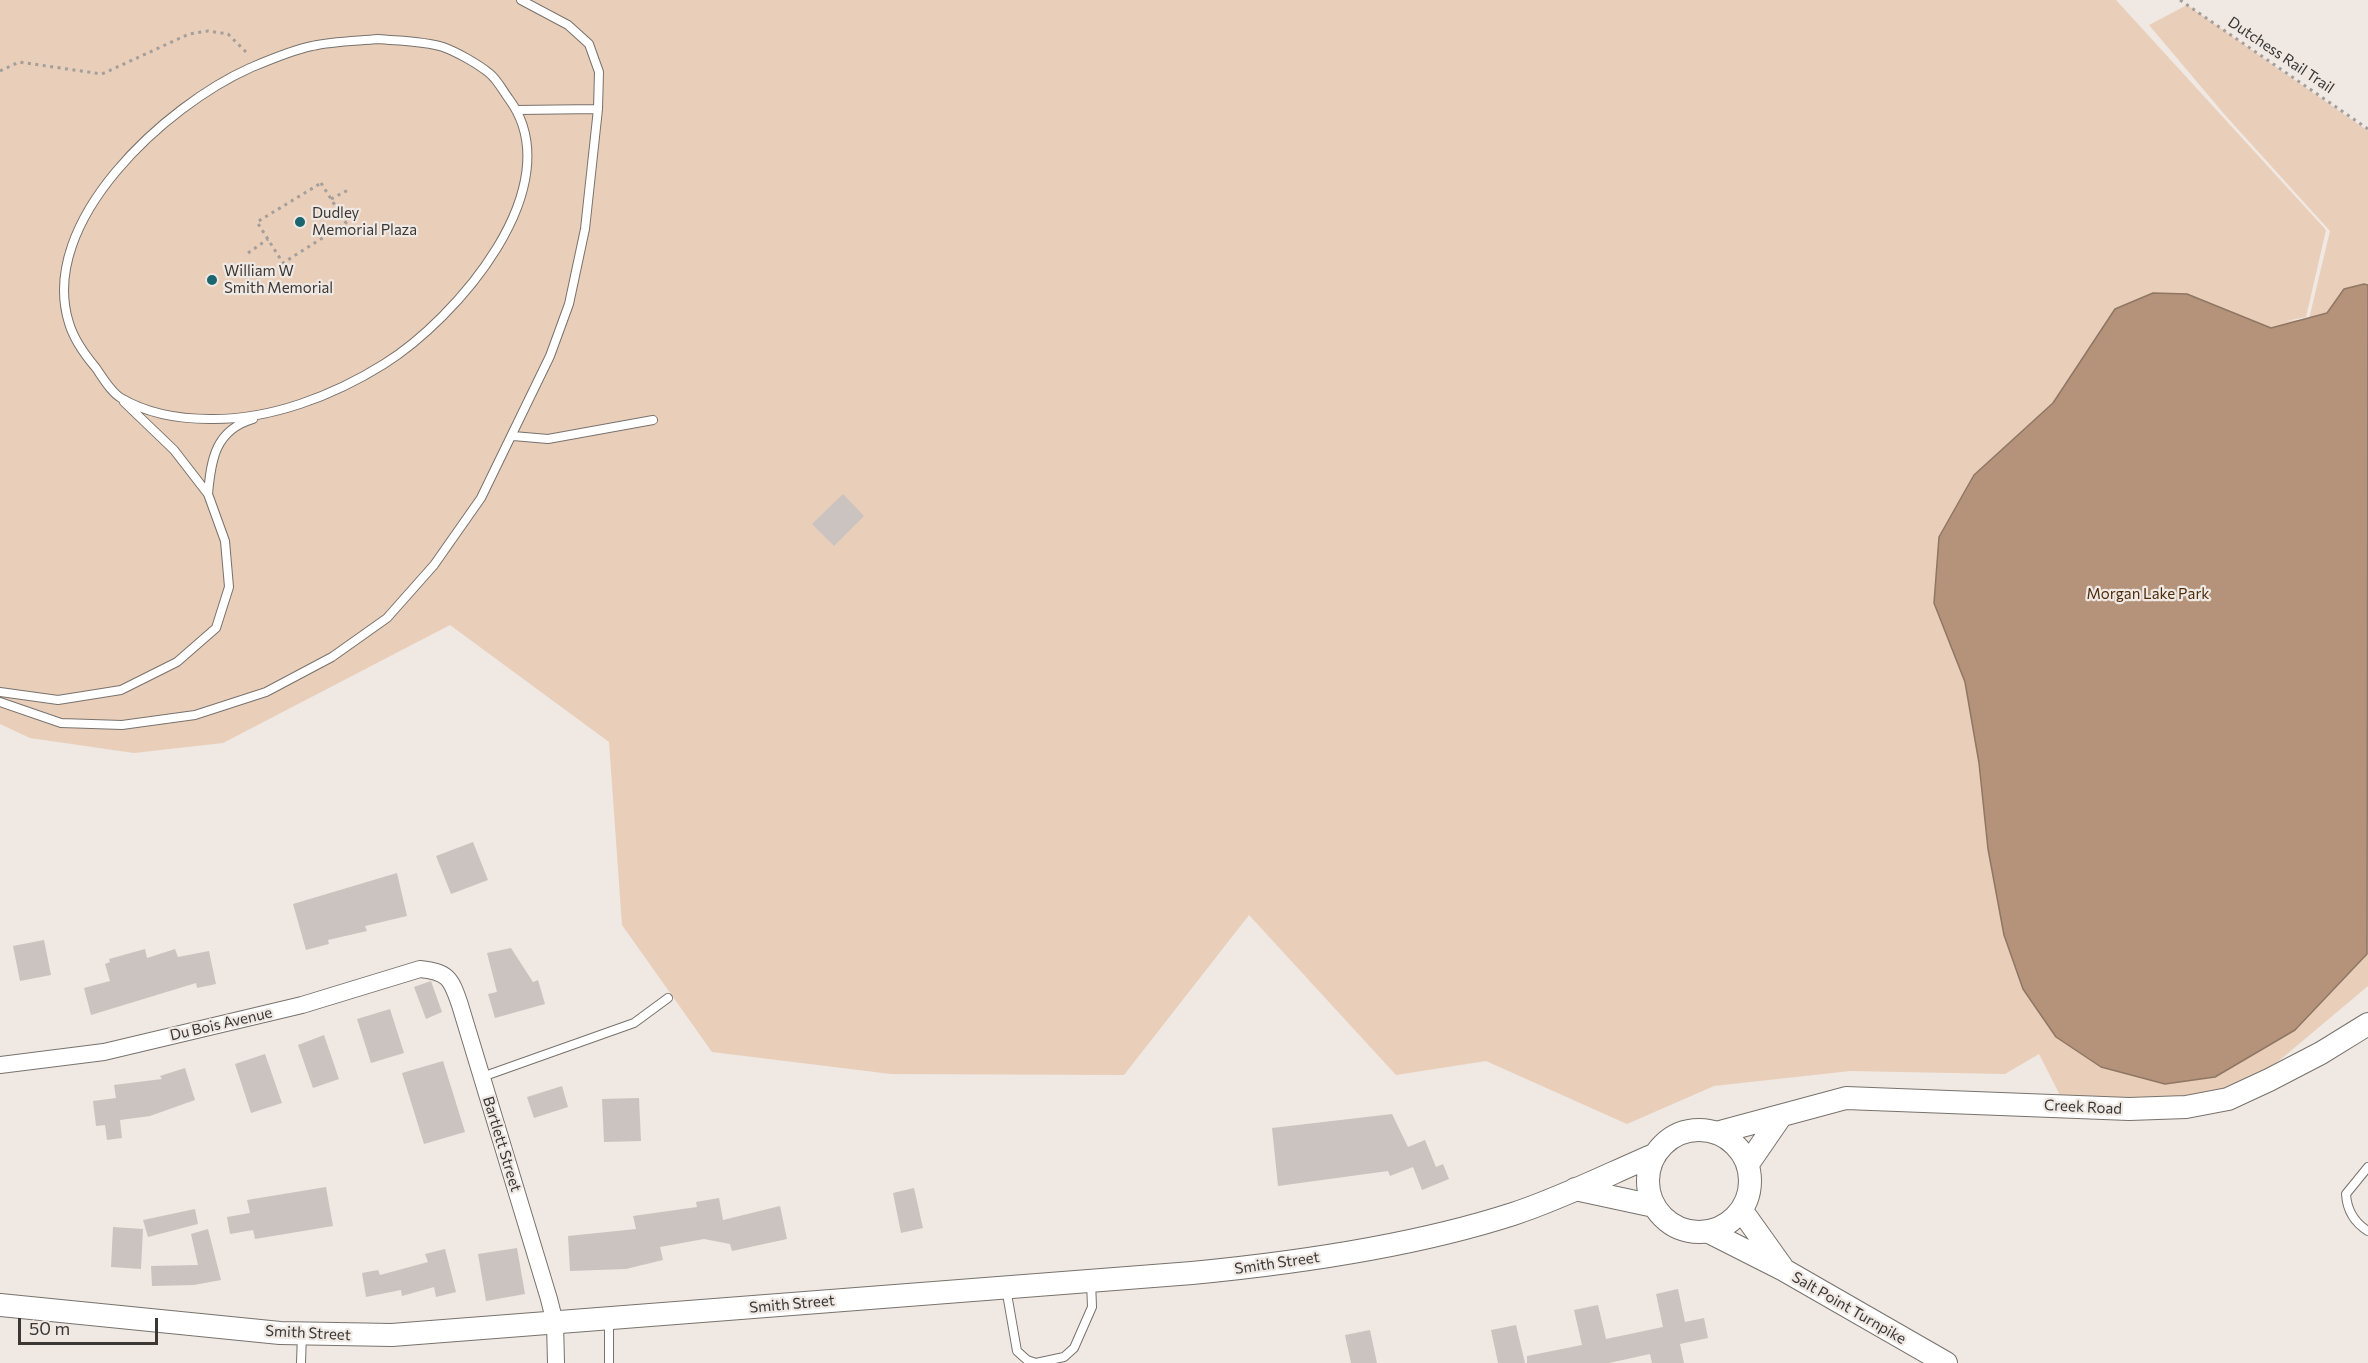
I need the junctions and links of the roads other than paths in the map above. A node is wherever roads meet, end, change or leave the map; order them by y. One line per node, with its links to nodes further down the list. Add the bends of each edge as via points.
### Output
1 (521, 0): 2 (lane, via 568,25 589,44 599,72)
2 (598, 109): 3 (lane); 7 (lane, via 585,229 569,304)
3 (517, 110): 4 (lane, via 490,74 443,47 378,39 312,46 257,66 190,103 139,145 101,189 78,233 64,279 68,322 82,352); 5 (lane, via 527,148 523,190 506,235 474,281 429,330 384,364 324,395)
4 (119, 397): 5 (lane, via 162,416 211,420); 8 (lane, via 174,450)
5 (270, 413): 8 (lane, via 243,422 224,435 211,463)
6 (653, 420): 7 (lane, via 548,439)
7 (513, 436): 10 (lane, via 481,498 434,565 387,618 332,657 266,692 195,715 122,725 61,723)
8 (208, 494): 9 (lane, via 225,541 229,587 216,628 177,662 121,690 58,700)
9 (0, 692)
10 (0, 702)
11 (439, 971): 14 (street, Du Bois Avenue, via 420,969 302,1005 104,1052); 15 (street, Bartlett Street, via 453,985)
12 (668, 998): 15 (lane, via 634,1023)
13 (2368, 1024): 16 (street, Creek Road, via 2321,1053 2228,1099 2186,1107 2129,1109 1846,1098)
14 (0, 1065)
15 (482, 1077): 31 (street, Bartlett Street)
16 (1781, 1116): 17 (street, Creek Road); 19 (street)
17 (1716, 1133): 18 (street, via 1682,1133); 19 (street, via 1736,1145)
18 (1656, 1154): 21 (street, Smith Street); 22 (street, via 1648,1180)
19 (1748, 1164): 23 (street, via 1749,1196)
20 (2368, 1167): 24 (lane, via 2346,1194 2346,1203 2357,1224)
21 (1575, 1189): 22 (street); 27 (street, Smith Street, via 1514,1214 1329,1256 1275,1265)
22 (1654, 1206): 25 (street, via 1677,1228)
23 (1742, 1210): 25 (street, via 1727,1224); 26 (street, Salt Point Turnpike)
24 (2368, 1231)
25 (1709, 1232): 26 (street, Salt Point Turnpike)
26 (1784, 1270): 36 (street, Salt Point Turnpike)
27 (1091, 1281): 28 (street, Smith Street); 28 (lane, via 1092,1306 1074,1348 1064,1357 1036,1363 1017,1351)
28 (1006, 1287): 30 (street, Smith Street)
29 (0, 1305): 32 (street, Smith Street)
30 (609, 1318): 31 (street, Smith Street); 35 (lane)
31 (555, 1323): 32 (street, Smith Street, via 392,1335); 34 (street, Bartlett Street)
32 (302, 1334): 33 (lane)
33 (301, 1363)
34 (556, 1363)
35 (609, 1363)
36 (1946, 1363)

